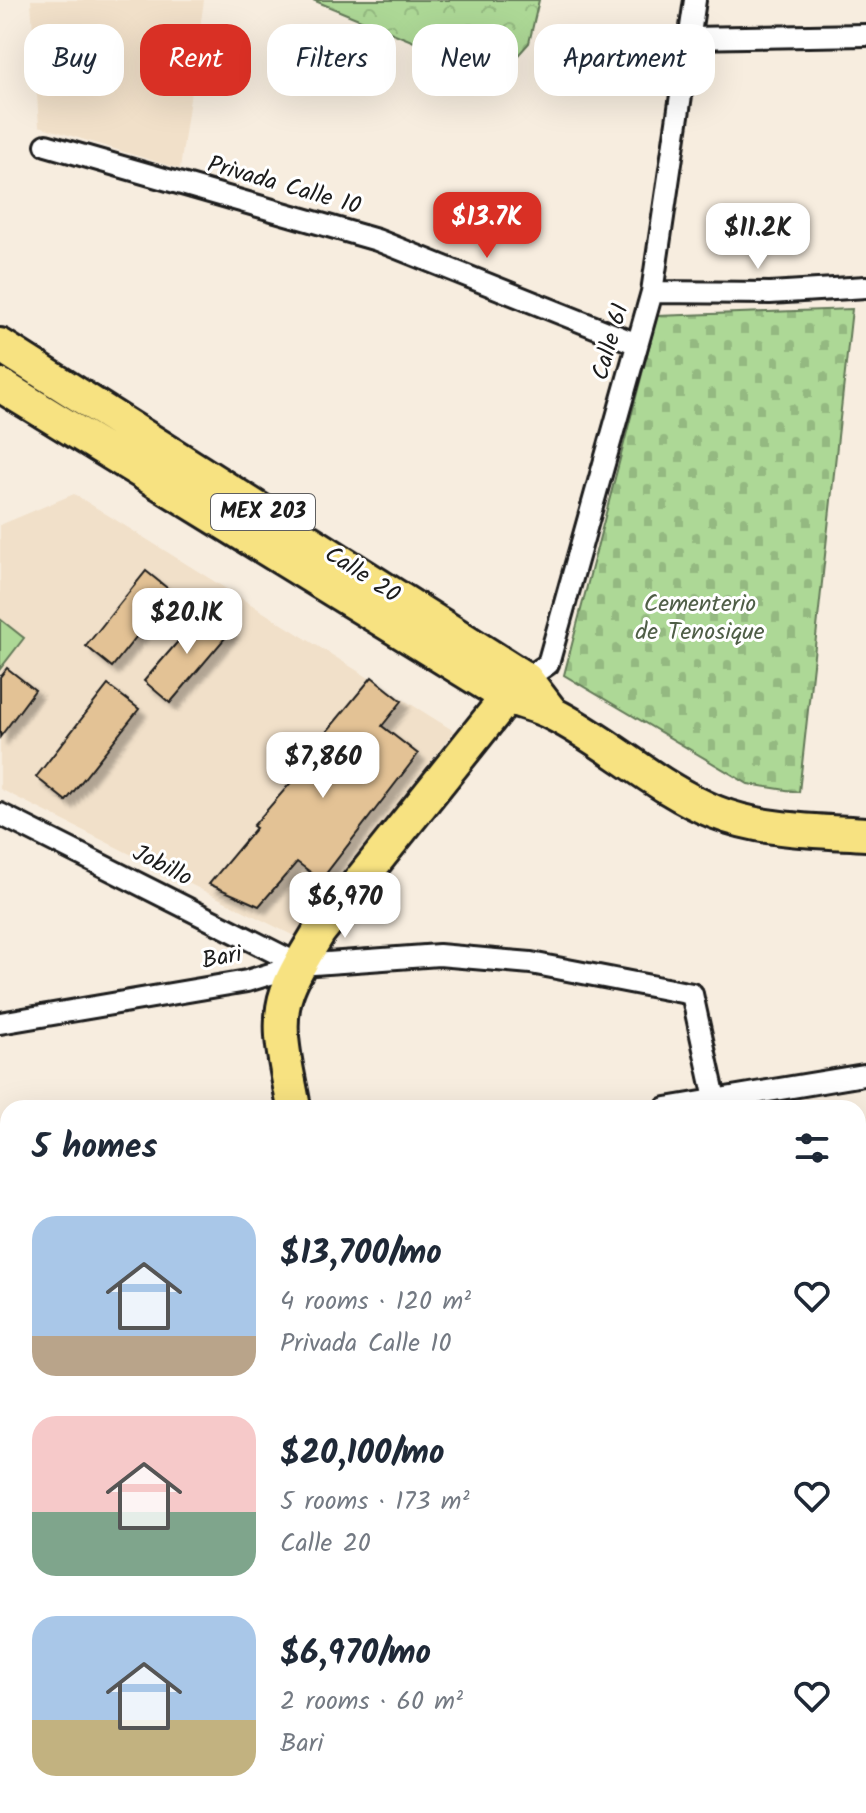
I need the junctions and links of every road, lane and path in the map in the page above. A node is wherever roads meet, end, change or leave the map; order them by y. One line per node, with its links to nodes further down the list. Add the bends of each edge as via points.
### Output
1 (695, 0): 2 (street, Calle 61)
2 (692, 24)
3 (866, 35): 4 (street)
4 (715, 38)
5 (681, 96): 8 (street, Calle 61)
6 (46, 145): 9 (street, Privada Calle 10, via 377,240)
7 (866, 287): 8 (street)
8 (652, 292): 9 (street, Calle 61)
9 (637, 344): 14 (street, Calle 61, via 548,664)
10 (0, 345): 12 (main road, Calle 20 / MEX 203)
11 (0, 385): 13 (main road, Calle 20 / MEX 203)
12 (146, 438): 13 (main road); 14 (main road, Calle 20 / MEX 203)
13 (128, 465): 14 (main road, Calle 20 / MEX 203)
14 (516, 688): 16 (main road, Calle 20 / MEX 203, via 682,796 717,813 797,830); 17 (main road, via 319,932)
15 (0, 814): 17 (street, Jobillo)
16 (866, 834)
17 (300, 965): 18 (street, Bari, via 247,981); 20 (main road, via 282,1013); 21 (street, Bari, via 439,955 531,963 692,994)
18 (0, 1023)
19 (864, 1075): 22 (street)
20 (293, 1100)
21 (715, 1100)
22 (736, 1100)

